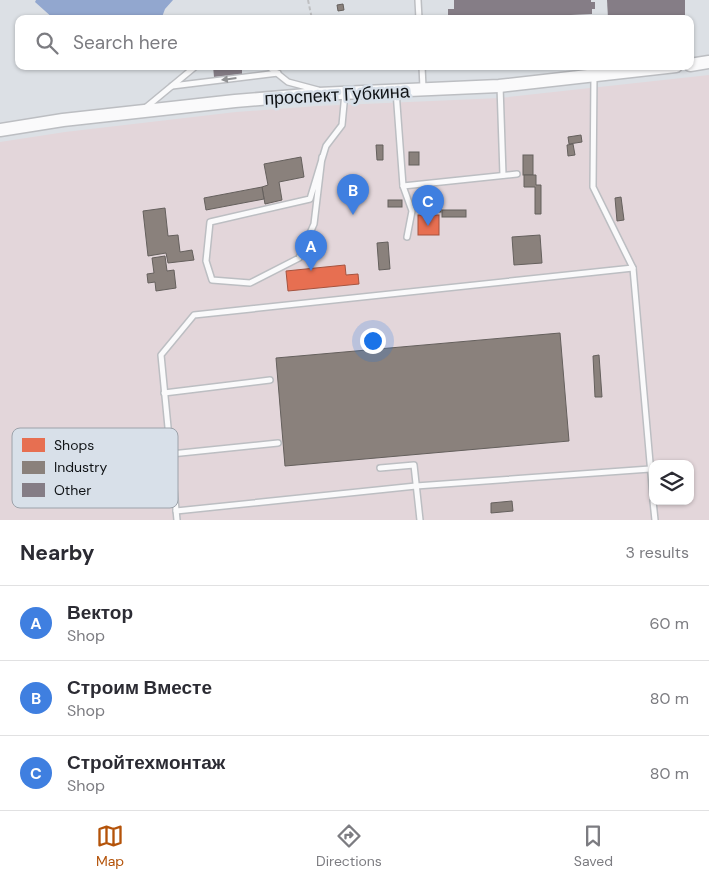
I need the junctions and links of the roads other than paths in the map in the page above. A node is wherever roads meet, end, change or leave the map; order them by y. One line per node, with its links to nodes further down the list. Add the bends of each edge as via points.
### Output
1 (418, 0): 2 (lane)
2 (419, 15)
3 (709, 62): 4 (street)
4 (694, 64)
5 (191, 70): 11 (lane)
6 (274, 70): 9 (lane)
7 (422, 70): 13 (lane)
8 (643, 70): 10 (street, проспект Губкина)
9 (278, 73): 11 (lane, one-way to 11); 16 (lane, via 288,82)
10 (594, 76): 12 (street, проспект Губкина); 24 (lane, via 593,187)
11 (172, 86): 17 (lane)
12 (500, 86): 13 (street, проспект Губкина); 21 (lane)
13 (424, 90): 14 (street, проспект Губкина)
14 (396, 91): 15 (street, проспект Губкина); 22 (lane)
15 (345, 92): 16 (street, проспект Губкина); 19 (lane, via 342,125)
16 (331, 93): 17 (street, проспект Губкина)
17 (140, 112): 18 (street, проспект Губкина)
18 (0, 130)
19 (322, 157): 19 (lane, via 310,199 210,222 206,262 212,280 250,283 300,258 314,224)
20 (517, 174): 21 (lane)
21 (502, 175): 22 (lane)
22 (403, 186): 23 (lane, via 412,211)
23 (407, 237)
24 (633, 268): 26 (lane, via 194,315 161,355); 30 (lane)
25 (270, 380): 26 (lane)
26 (164, 393): 27 (lane)
27 (167, 428)
28 (278, 443): 29 (lane)
29 (178, 453)
30 (649, 460)
31 (380, 468): 33 (lane, via 414,465)
32 (649, 469): 33 (lane)
33 (416, 486): 36 (lane); 38 (lane)
34 (653, 505): 39 (lane)
35 (176, 508): 36 (lane)
36 (176, 511): 37 (lane)
37 (177, 520)
38 (420, 520)
39 (655, 520)

